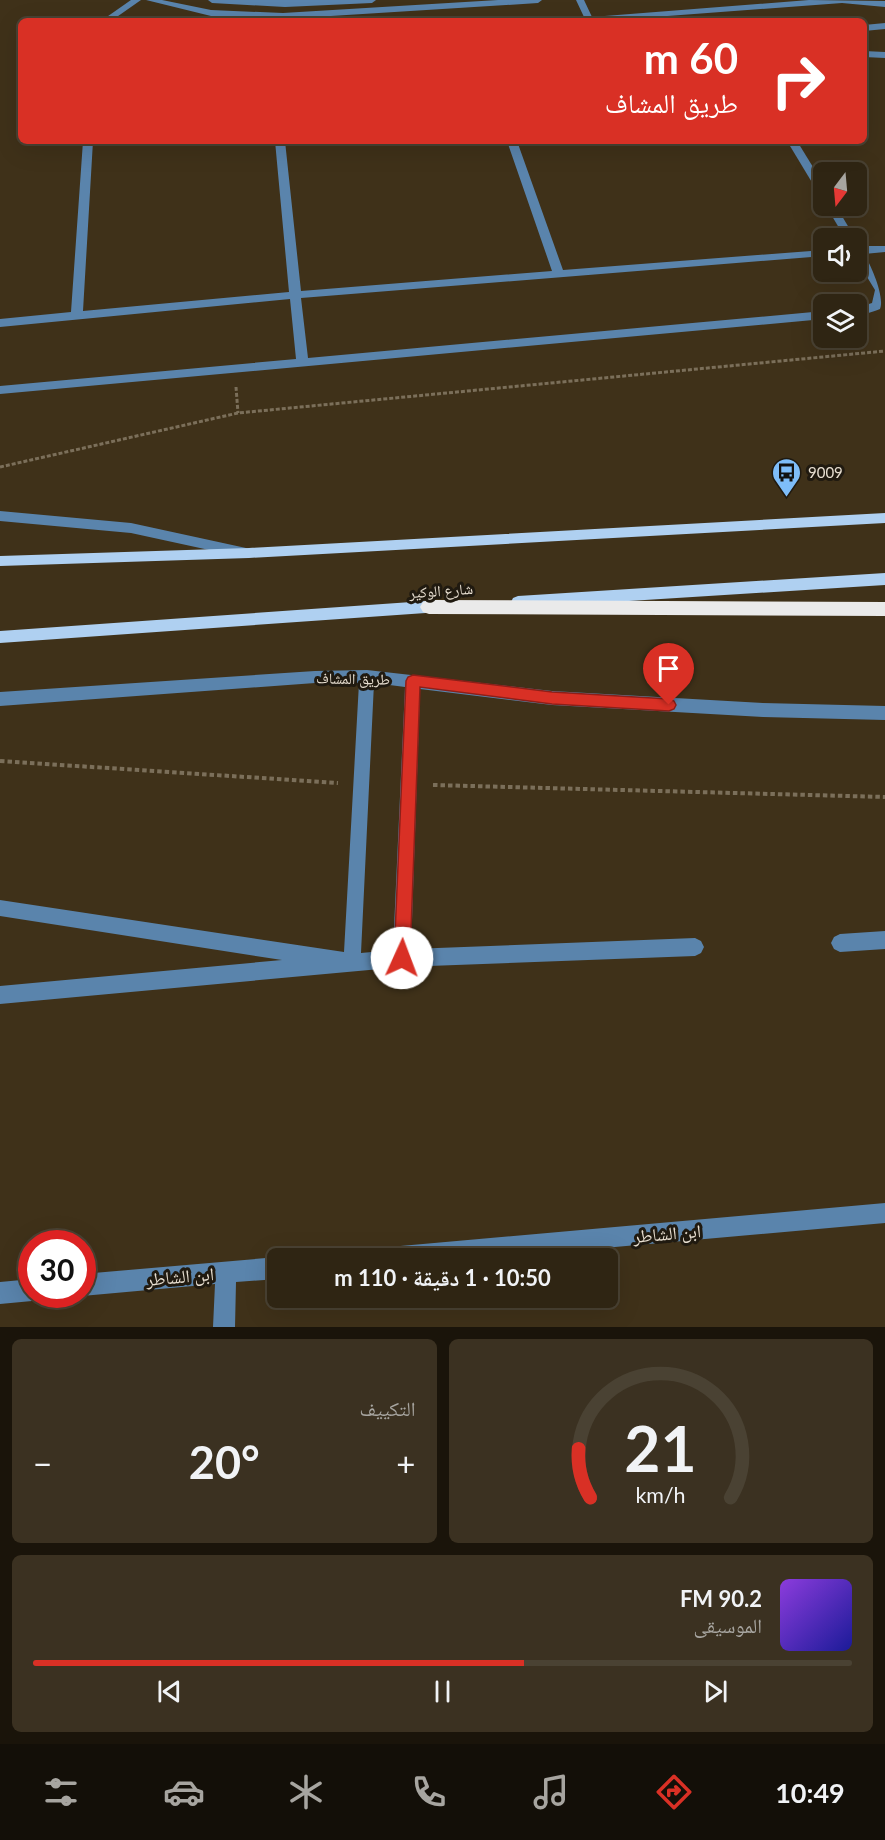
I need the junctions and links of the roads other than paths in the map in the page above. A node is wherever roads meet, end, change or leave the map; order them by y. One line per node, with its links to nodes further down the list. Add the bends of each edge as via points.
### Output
1 (137, 0): 10 (street)
2 (150, 0): 8 (street, via 211,13 248,16 343,14)
3 (212, 0): 4 (street, via 285,4)
4 (372, 0)
5 (538, 0): 8 (street)
6 (580, 0): 11 (street)
7 (842, 0): 9 (street); 12 (street)
8 (476, 2)
9 (885, 6)
10 (110, 18)
11 (588, 18)
12 (614, 18)
13 (885, 21): 14 (street)
14 (880, 26)
15 (867, 54): 16 (street)
16 (885, 55)
17 (88, 144): 29 (street)
18 (280, 144): 27 (street)
19 (514, 144): 26 (street)
20 (794, 144): 21 (street)
21 (813, 176)
22 (885, 249): 23 (street)
23 (867, 250)
24 (813, 254): 26 (street)
25 (867, 267): 28 (street, via 882,295 876,306)
26 (558, 273): 27 (street)
27 (295, 295): 29 (street); 32 (street)
28 (867, 309)
29 (76, 315): 31 (street)
30 (813, 316): 32 (street)
31 (0, 322)
32 (302, 361): 33 (street)
33 (0, 390)
34 (0, 516): 36 (street, via 131,528)
35 (885, 518): 36 (main road)
36 (249, 553): 37 (main road)
37 (0, 561)
38 (885, 579): 39 (main road, شارع الوكير)
39 (429, 607): 40 (highway); 41 (main road, شارع الوكير)
40 (885, 609)
41 (0, 637)
42 (367, 676): 43 (street, طريق المشاف); 44 (street, طريق المشاف); 51 (street)
43 (413, 681): 45 (street, طريق المشاف, via 552,698); 50 (street)
44 (0, 699)
45 (885, 713)
46 (0, 908): 51 (street)
47 (885, 940): 48 (street)
48 (840, 943)
49 (695, 947): 50 (street)
50 (402, 958): 51 (street)
51 (352, 962): 52 (street)
52 (0, 994)
53 (885, 1213): 54 (street, ابن الشاطر)
54 (491, 1248)
55 (267, 1269): 56 (street, ابن الشاطر)
56 (226, 1272): 57 (street, ابن الشاطر); 60 (street)
57 (96, 1284)
58 (18, 1291): 59 (street)
59 (0, 1293)
60 (224, 1327)

